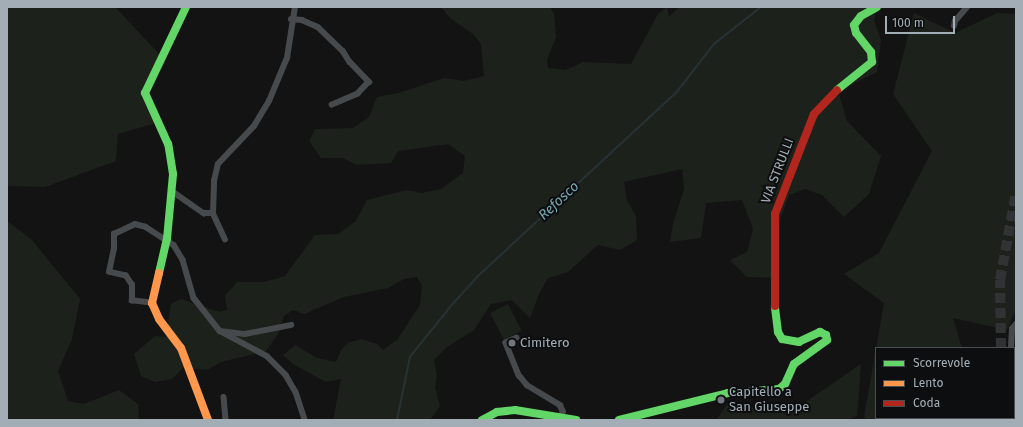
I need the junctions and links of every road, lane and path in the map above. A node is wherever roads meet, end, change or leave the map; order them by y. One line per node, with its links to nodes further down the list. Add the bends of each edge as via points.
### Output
1 (186, 7): 8 (street, via 145,93 171,154)
2 (295, 7): 5 (street)
3 (877, 7): 25 (street, VIA STRULLI, via 860,16 854,25 859,37 871,52 872,62 814,114 775,214 774,295 778,332 782,339 794,343 820,332 826,335 825,343 794,364 785,384 779,389 728,393)
4 (967, 7): 6 (street)
5 (291, 18): 7 (street, via 318,27 343,51 369,82 358,94); 9 (street, via 287,58 269,101 254,126 218,164 214,180)
6 (954, 26)
7 (332, 105)
8 (172, 191): 9 (street, via 204,213); 10 (street)
9 (213, 213): 11 (street)
10 (167, 239): 12 (street); 12 (street, via 138,224 114,234 112,239 114,249 109,272 126,276 132,285 132,300); 15 (street, via 183,260 194,298)
11 (225, 239)
12 (152, 303): 20 (street, via 159,319 181,348)
13 (1016, 324): 17 (street, via 1012,329)
14 (291, 325): 15 (street, via 245,334)
15 (220, 331): 22 (street, via 258,350 282,371 296,392)
16 (516, 338): 19 (street, via 506,343 519,375 528,385 560,405 563,411)
17 (1011, 347)
18 (224, 397): 21 (street)
19 (562, 418): 23 (street, via 511,410 497,412); 24 (street)
20 (208, 420)
21 (226, 420)
22 (305, 420)
23 (482, 420)
24 (576, 420)
25 (619, 420)

